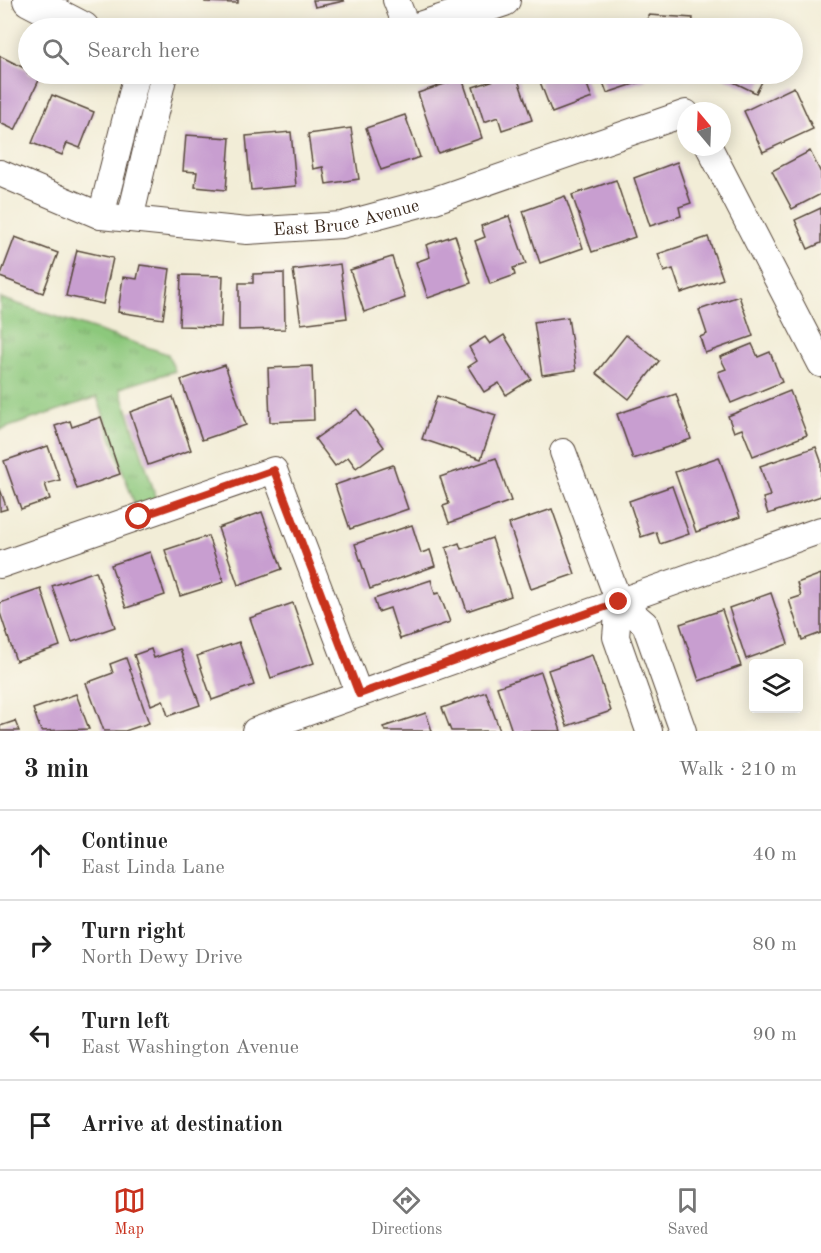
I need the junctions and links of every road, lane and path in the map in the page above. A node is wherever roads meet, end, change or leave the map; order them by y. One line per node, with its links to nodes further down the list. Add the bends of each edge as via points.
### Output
1 (29, 0): 4 (street)
2 (396, 0): 5 (street)
3 (504, 0): 6 (street)
4 (64, 18)
5 (402, 18)
6 (450, 18)
7 (134, 84): 12 (street)
8 (162, 84): 13 (street)
9 (677, 116): 13 (street, East Bruce Avenue, via 435,200 342,225 248,231)
10 (714, 156): 14 (street)
11 (0, 173): 12 (street, East Bruce Avenue)
12 (101, 216): 13 (street, East Bruce Avenue)
13 (130, 219)
14 (821, 364)
15 (562, 452): 18 (street)
16 (821, 530): 18 (street)
17 (0, 565): 19 (street, via 274,470)
18 (619, 602): 19 (street); 21 (street, via 616,637); 22 (street, via 645,624)
19 (359, 694): 20 (street)
20 (255, 731)
21 (649, 731)
22 (683, 731)

